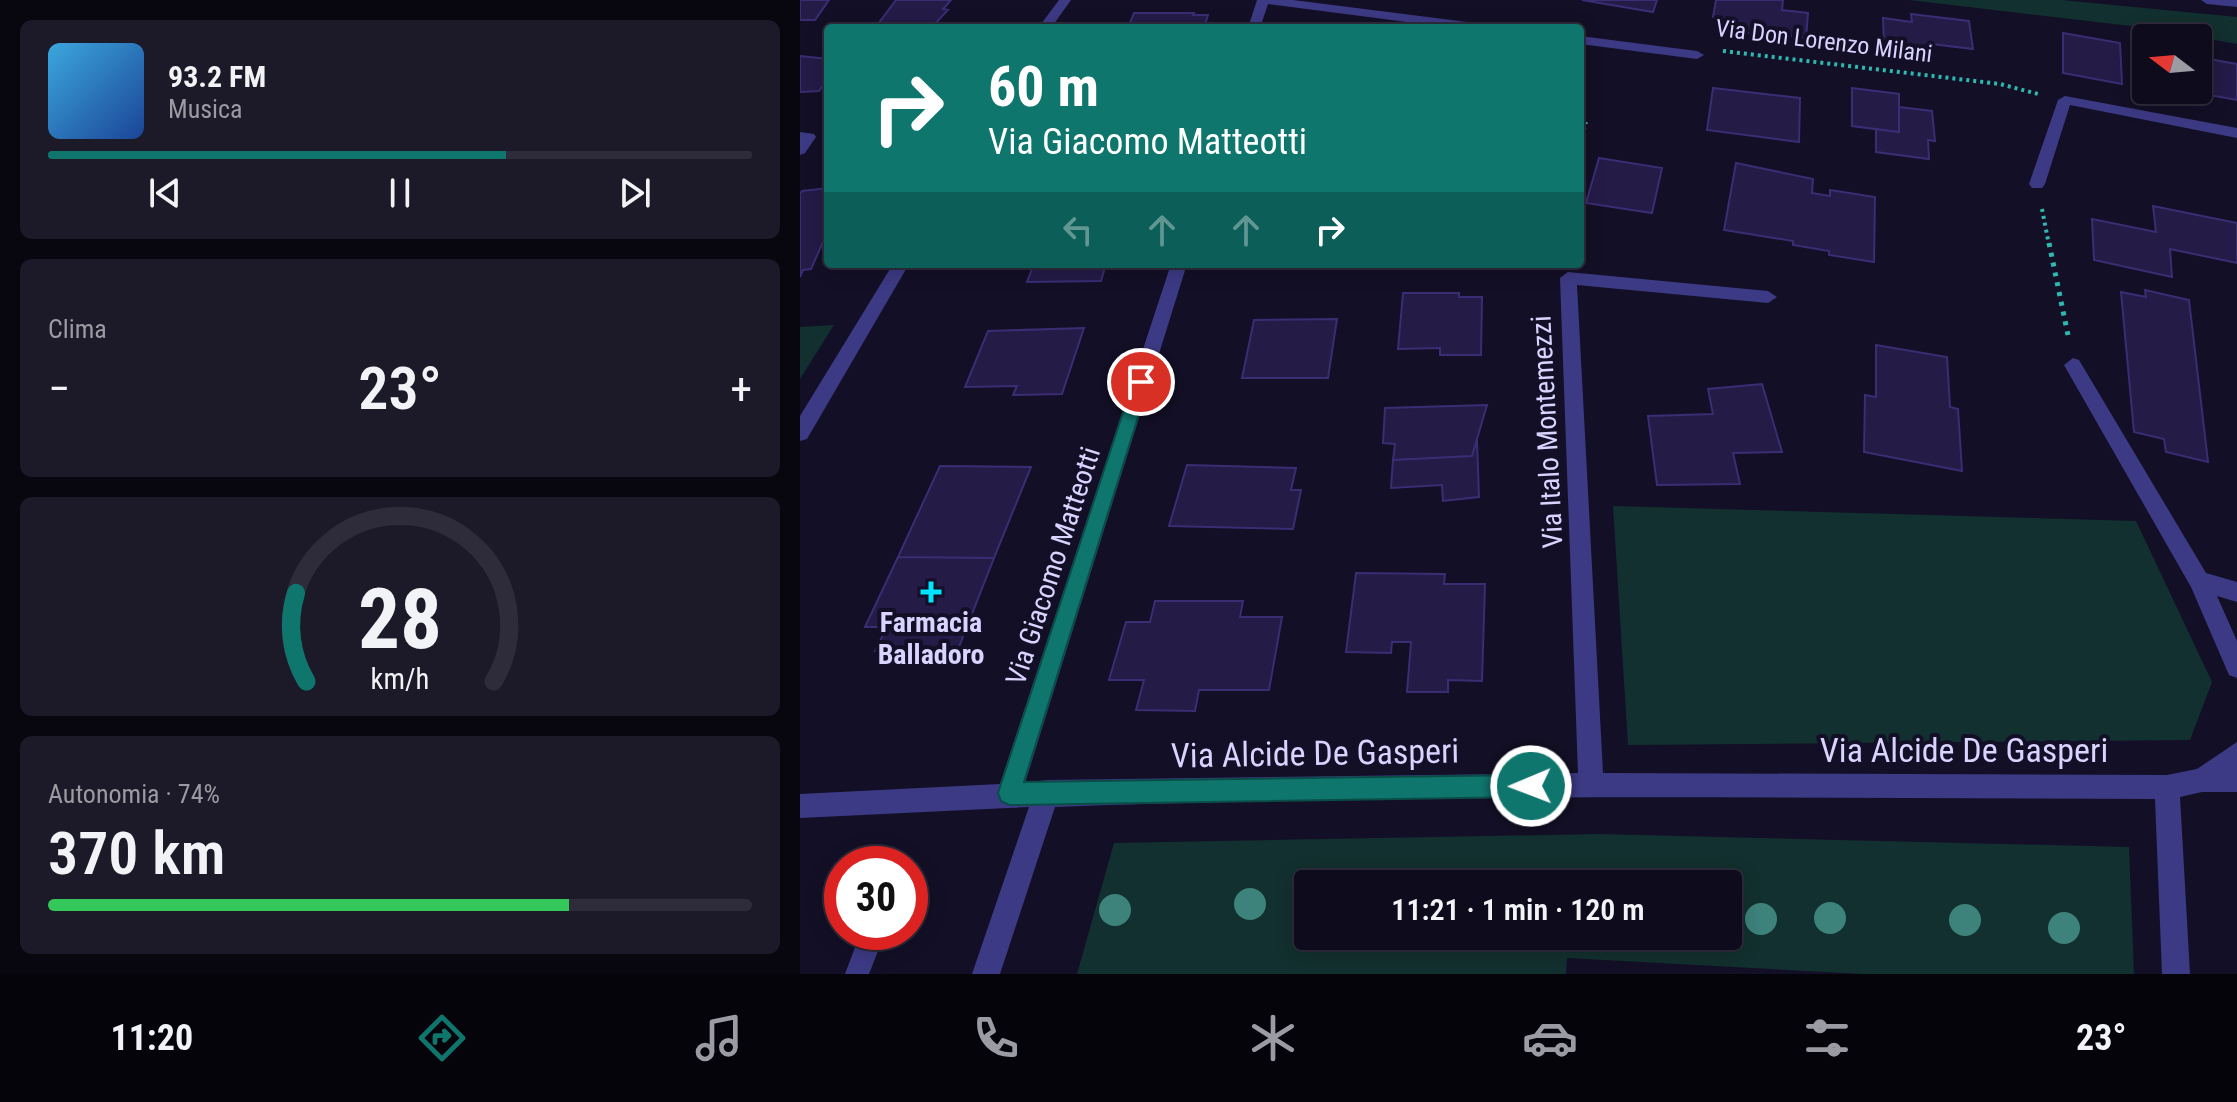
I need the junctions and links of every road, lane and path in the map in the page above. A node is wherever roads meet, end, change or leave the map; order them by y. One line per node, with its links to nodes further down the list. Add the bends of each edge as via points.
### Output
1 (1050, 0): 6 (street)
2 (1065, 0): 7 (street)
3 (1263, 0): 8 (street); 9 (street)
4 (2207, 0): 5 (street)
5 (2237, 3)
6 (1043, 24)
7 (1045, 24)
8 (1255, 24)
9 (1452, 24)
10 (1584, 41): 11 (street, Via Don Lorenzo Milani)
11 (1697, 55): 12 (path, Via Don Lorenzo Milani, via 1701,49 1985,82)
12 (2065, 100): 15 (street); 18 (street)
13 (1586, 122): 14 (path)
14 (1584, 129)
15 (2237, 133)
16 (800, 137): 17 (street, via 809,137)
17 (800, 150)
18 (2037, 184): 22 (path)
19 (899, 268): 23 (street)
20 (1178, 268): 33 (street, Via Giacomo Matteotti)
21 (1768, 297): 30 (street, Via Italo Montemezzi, via 1568,278)
22 (2073, 365): 24 (street)
23 (800, 433)
24 (2199, 581): 25 (street); 26 (street)
25 (2237, 592)
26 (2237, 667)
27 (2237, 754): 28 (street, Via Alcide De Gasperi)
28 (2202, 780): 29 (street, Via Alcide De Gasperi); 31 (street, Via Alcide De Gasperi)
29 (2237, 780)
30 (1591, 785): 31 (street, Via Alcide De Gasperi); 32 (street, Via Alcide De Gasperi)
31 (2167, 787): 36 (street)
32 (1047, 792): 33 (street, Via Alcide De Gasperi); 35 (street)
33 (1009, 793): 34 (street, Via Alcide De Gasperi)
34 (800, 806)
35 (986, 974)
36 (2176, 974)

